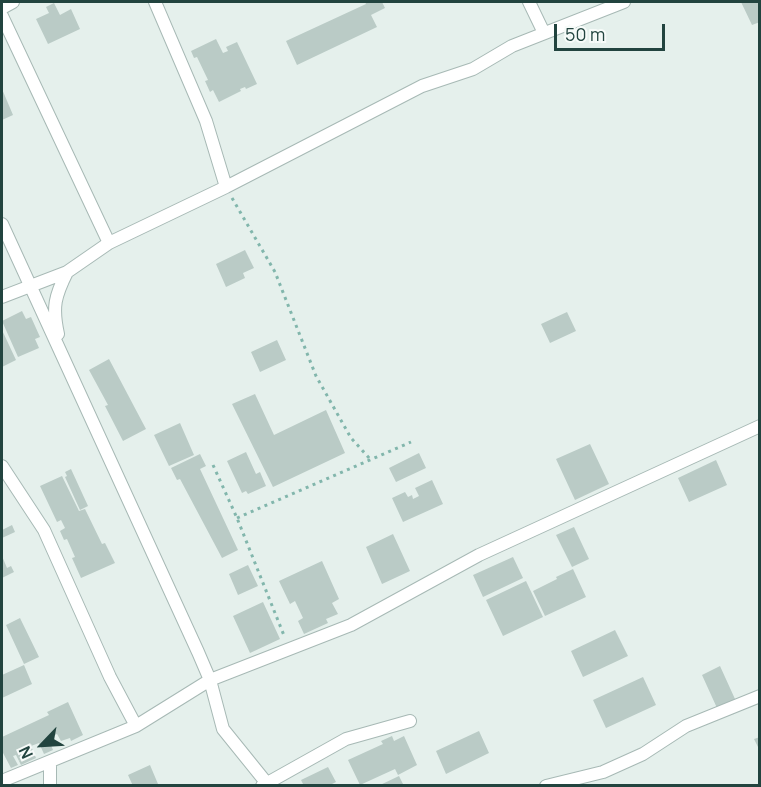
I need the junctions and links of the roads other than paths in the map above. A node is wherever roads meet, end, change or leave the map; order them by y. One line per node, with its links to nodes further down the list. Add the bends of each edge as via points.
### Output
1 (13, 2): 5 (street)
2 (155, 2): 8 (street, via 206,121)
3 (529, 2): 7 (street)
4 (624, 2): 7 (street)
5 (2, 8)
6 (2, 16): 10 (street)
7 (544, 33): 8 (street, via 512,45 473,69 422,86)
8 (226, 188): 10 (street)
9 (2, 224): 12 (street)
10 (109, 243): 11 (street)
11 (67, 272): 12 (street); 14 (street, via 56,295 55,319)
12 (30, 284): 13 (street); 14 (street)
13 (2, 297)
14 (61, 352): 17 (street)
15 (759, 426): 17 (street, via 478,555 351,625)
16 (2, 466): 20 (street, via 44,530)
17 (210, 680): 20 (street); 23 (street, via 223,729)
18 (759, 696): 25 (street, via 686,726 643,754 603,772)
19 (410, 721): 23 (street, via 346,739)
20 (136, 726): 21 (street)
21 (50, 763): 22 (street); 24 (street)
22 (4, 781)
23 (266, 785)
24 (50, 786)
25 (546, 786)

